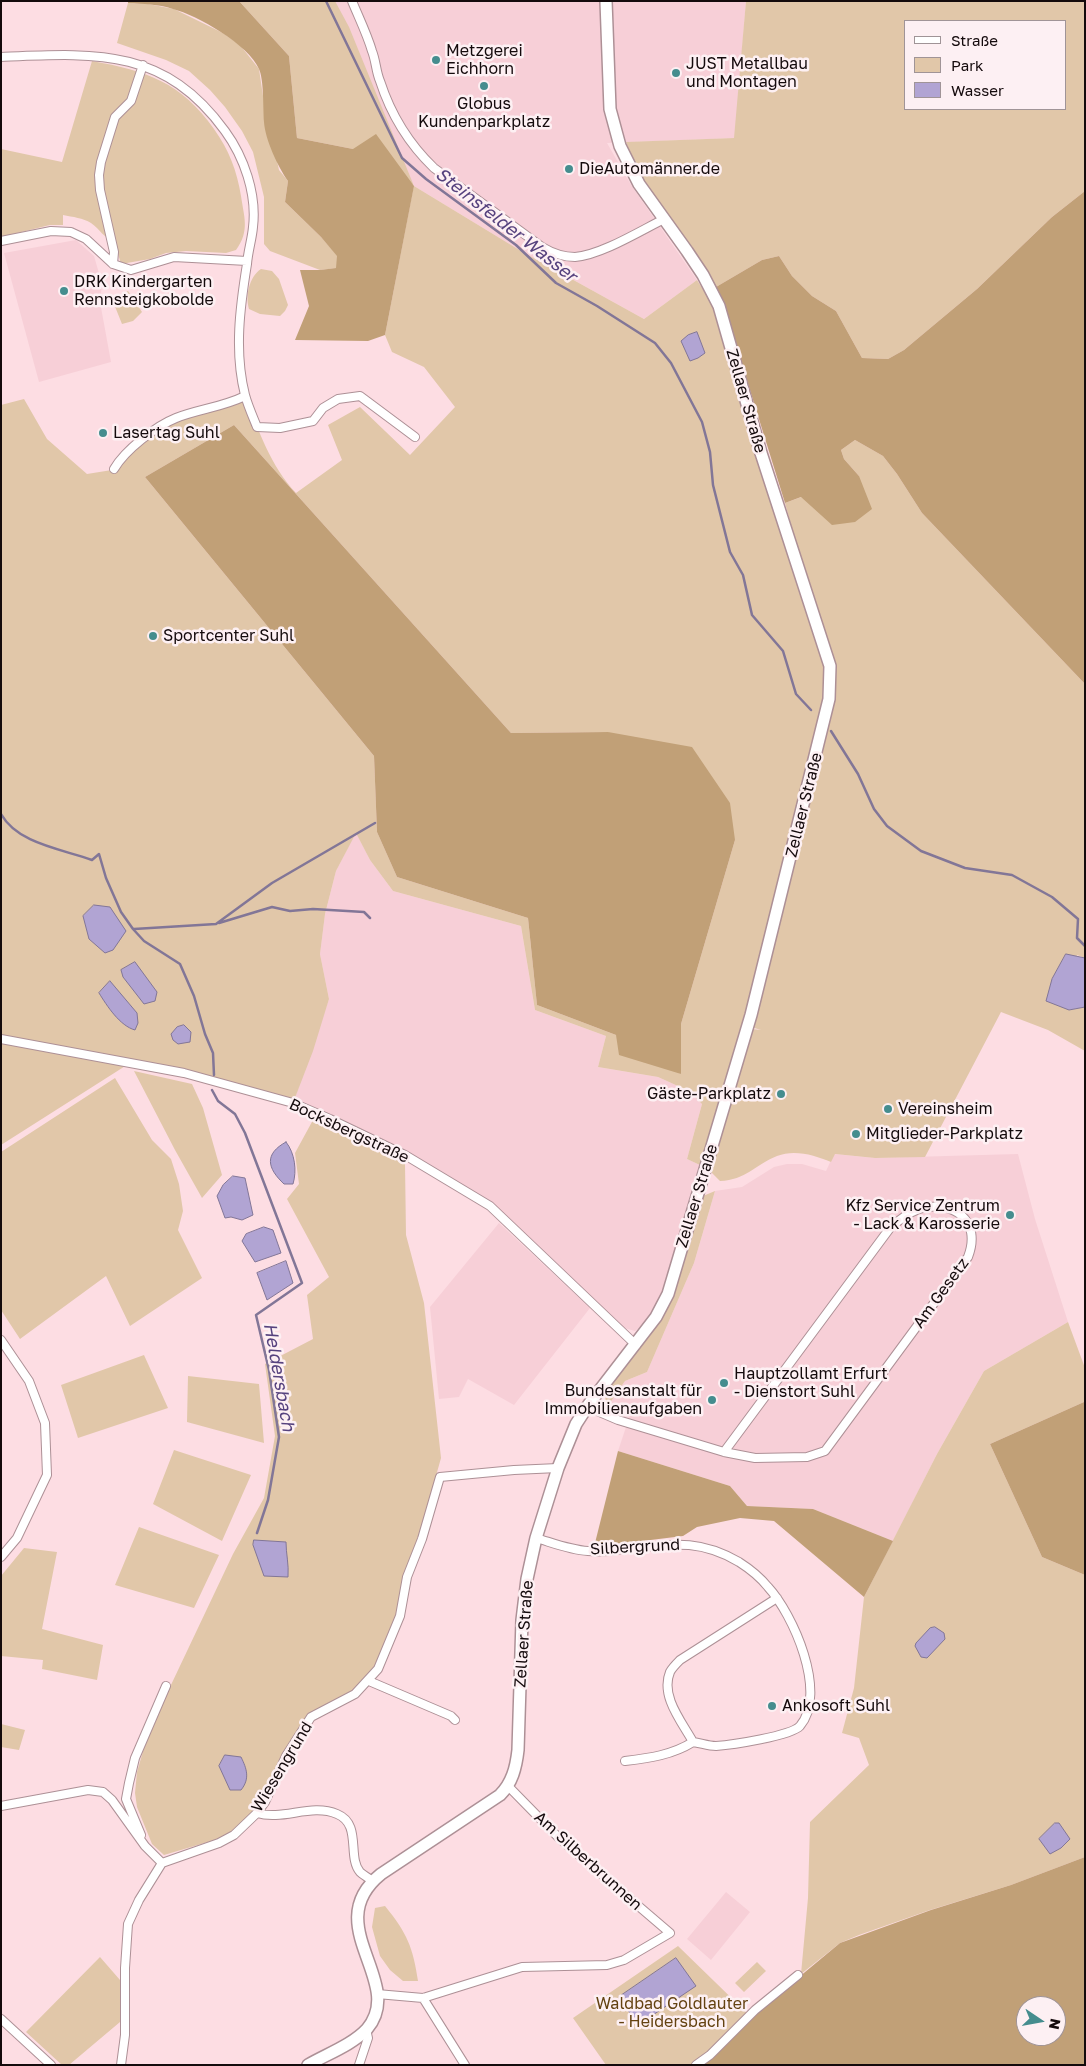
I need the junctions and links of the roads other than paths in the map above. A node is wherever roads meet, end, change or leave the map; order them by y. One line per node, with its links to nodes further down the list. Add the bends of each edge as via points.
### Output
1 (352, 1): 5 (street, via 387,101 418,153 542,247 554,254 573,257 592,254)
2 (606, 1): 5 (street, Zellaer Straße, via 610,109 620,146 639,184)
3 (1, 57): 4 (street, via 106,57)
4 (143, 65): 7 (street, via 189,91 213,114 238,153 253,202 254,226); 8 (street, via 131,101 115,117 99,174 114,252)
5 (664, 219): 14 (street, Zellaer Straße, via 703,275 719,306 761,453 830,666 830,688 748,1026 668,1294)
6 (1, 241): 8 (street, via 51,231 71,232 86,239)
7 (247, 262): 8 (street, via 174,257 131,270); 9 (street, via 239,335)
8 (113, 264)
9 (246, 396): 10 (street, via 257,427 280,428 313,421 323,408 338,399 360,396); 11 (street, via 160,426 133,447)
10 (415, 438)
11 (114, 469)
12 (1, 1039): 14 (street, Bocksbergstraße, via 184,1073 293,1103 405,1155 490,1206)
13 (1, 1340): 19 (street, via 29,1381 45,1423 47,1475 18,1538)
14 (636, 1345): 15 (street, Zellaer Straße)
15 (589, 1404): 16 (street, Am Gesetz, via 618,1420); 17 (street, Zellaer Straße, via 576,1424)
16 (724, 1452): 16 (street, Am Gesetz, via 755,1458 807,1457 825,1451 968,1256 972,1230 963,1216 954,1210 930,1207 902,1217 890,1228)
17 (558, 1468): 18 (street, Zellaer Straße); 21 (street, Wiesengrund, via 440,1476 407,1577 400,1616 378,1669)
18 (536, 1538): 20 (street, Silbergrund, via 588,1552 676,1544 710,1548 747,1568); 26 (street, Zellaer Straße, via 522,1620 517,1762)
19 (1, 1557)
20 (777, 1598): 24 (street, via 688,1654 670,1671 667,1685 671,1705); 24 (street, Silbergrund, via 807,1664 810,1698 804,1720 792,1732 743,1743 714,1746)
21 (369, 1681): 23 (street); 28 (street, Wiesengrund, via 355,1694 311,1717 286,1756)
22 (166, 1686): 29 (street, via 135,1758 126,1799)
23 (455, 1720)
24 (693, 1742): 25 (street, via 678,1751)
25 (625, 1761)
26 (508, 1786): 31 (street, Zellaer Straße, via 493,1800); 34 (street, Am Silberbrunnen, via 559,1838 670,1933 624,1960 607,1965 522,1966)
27 (1, 1806): 29 (street, via 88,1790 103,1792)
28 (257, 1813): 30 (street, Wiesengrund, via 234,1835 219,1843); 31 (street, via 276,1816 324,1810 338,1814 346,1821 354,1837 359,1871)
29 (146, 1846): 30 (street)
30 (162, 1863): 38 (street, via 128,1924 125,2036)
31 (372, 1881): 33 (street, Zellaer Straße, via 360,1899 358,1918)
32 (798, 1975): 42 (street)
33 (377, 1994): 34 (street); 36 (street, Zellaer Straße, via 376,2013)
34 (423, 1998): 41 (street)
35 (1, 2019): 37 (street)
36 (366, 2029): 39 (street, Zellaer Straße, via 350,2042); 40 (street, via 368,2038)
37 (51, 2065)
38 (121, 2065)
39 (308, 2065)
40 (359, 2065)
41 (465, 2065)
42 (696, 2065)

